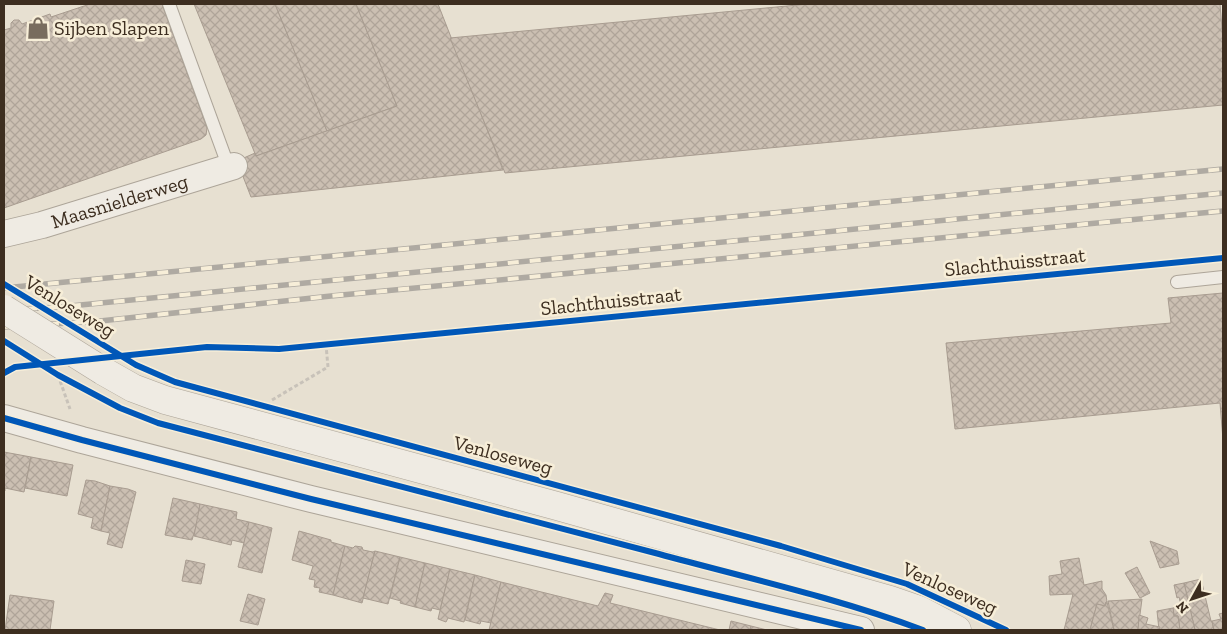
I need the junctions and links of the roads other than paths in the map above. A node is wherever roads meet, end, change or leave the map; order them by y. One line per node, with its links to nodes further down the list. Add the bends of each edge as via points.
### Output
1 (168, 4): 2 (lane)
2 (232, 167): 3 (street, Maasnielderweg)
3 (4, 234)
4 (1223, 277): 5 (lane)
5 (1177, 282)
6 (4, 310): 9 (street, Venloseweg, bridge, via 133,388 165,400 890,600 919,610)
7 (4, 418): 8 (street, via 301,496)
8 (861, 630)
9 (955, 630)

